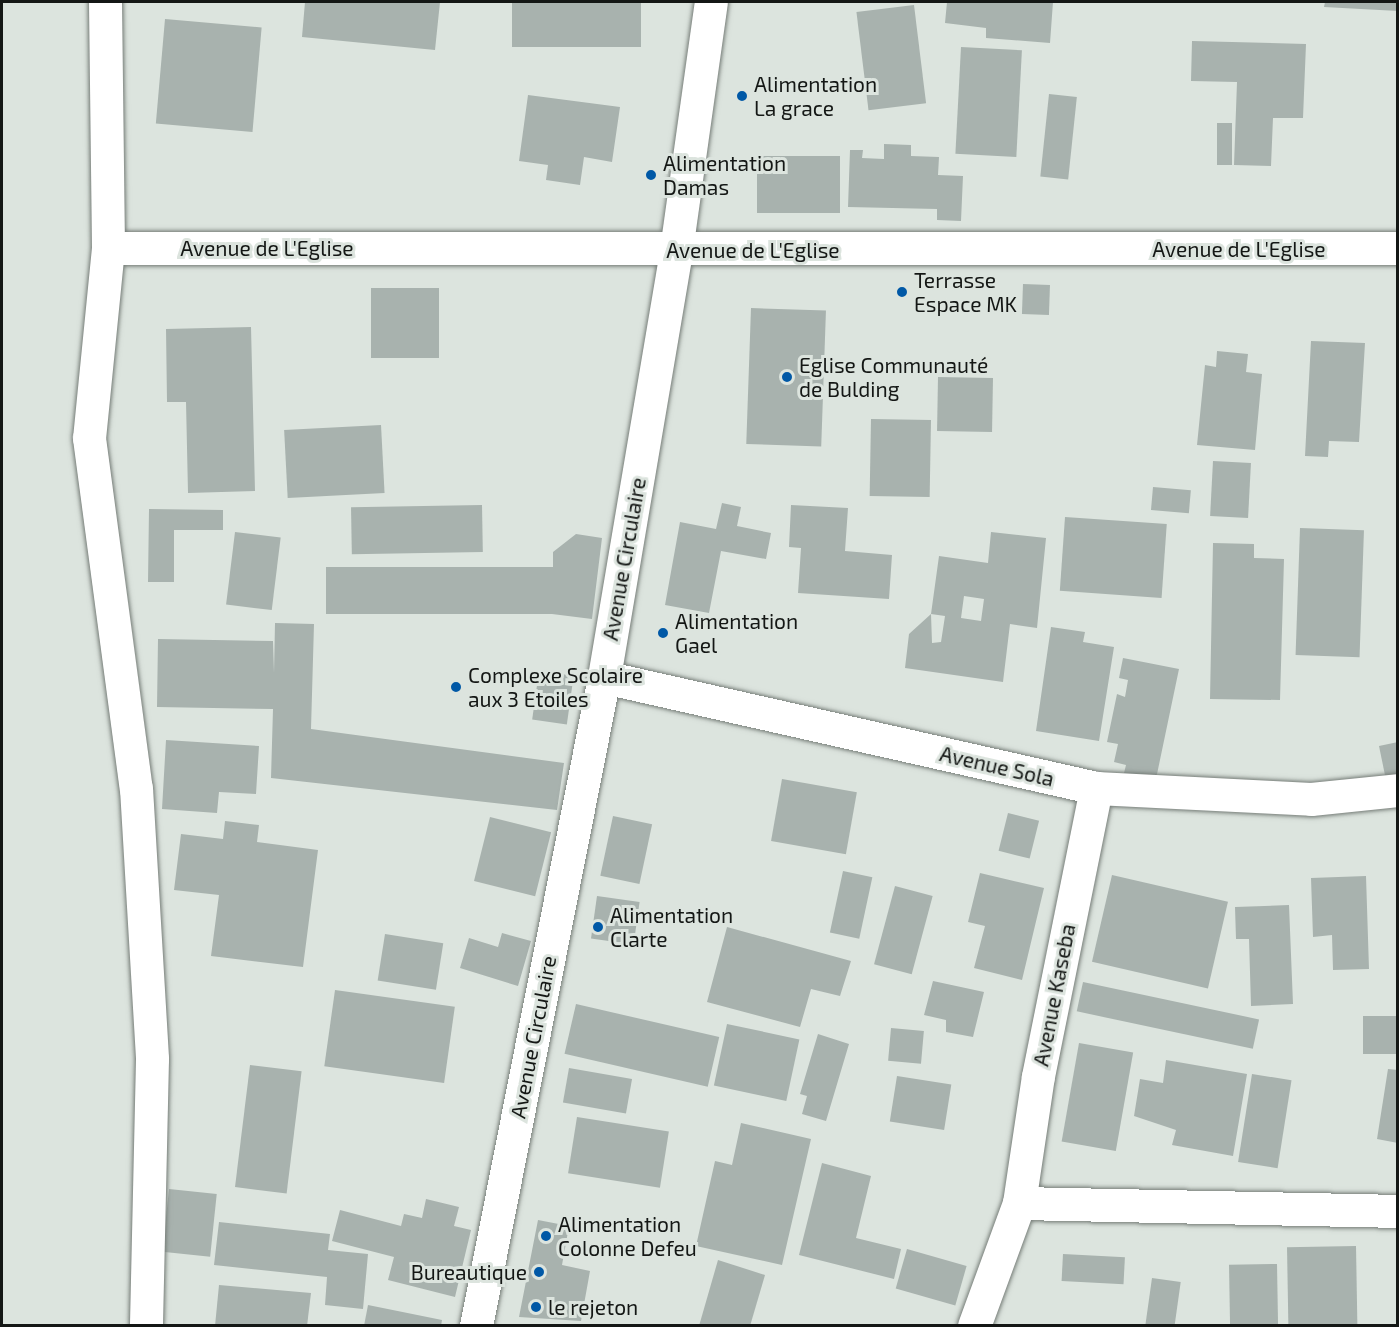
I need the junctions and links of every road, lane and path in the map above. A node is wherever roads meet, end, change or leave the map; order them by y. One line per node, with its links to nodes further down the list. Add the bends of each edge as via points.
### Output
1 (105, 2): 3 (street)
2 (711, 2): 5 (street, Avenue Circulaire)
3 (108, 248): 5 (street, Avenue de L'Eglise); 11 (street, via 89,438 136,789 152,1059)
4 (1398, 248): 5 (street, Avenue de L'Eglise)
5 (676, 250): 6 (street, Avenue Circulaire)
6 (604, 677): 7 (street, Avenue Sola); 12 (street, Avenue Circulaire)
7 (1096, 788): 8 (street, Avenue Sola, via 1311,799); 9 (street, Avenue Kaseba, via 1038,1076)
8 (1398, 790)
9 (1019, 1203): 10 (street); 13 (street, Avenue Kaseba)
10 (1398, 1211)
11 (146, 1326)
12 (476, 1326)
13 (974, 1326)

